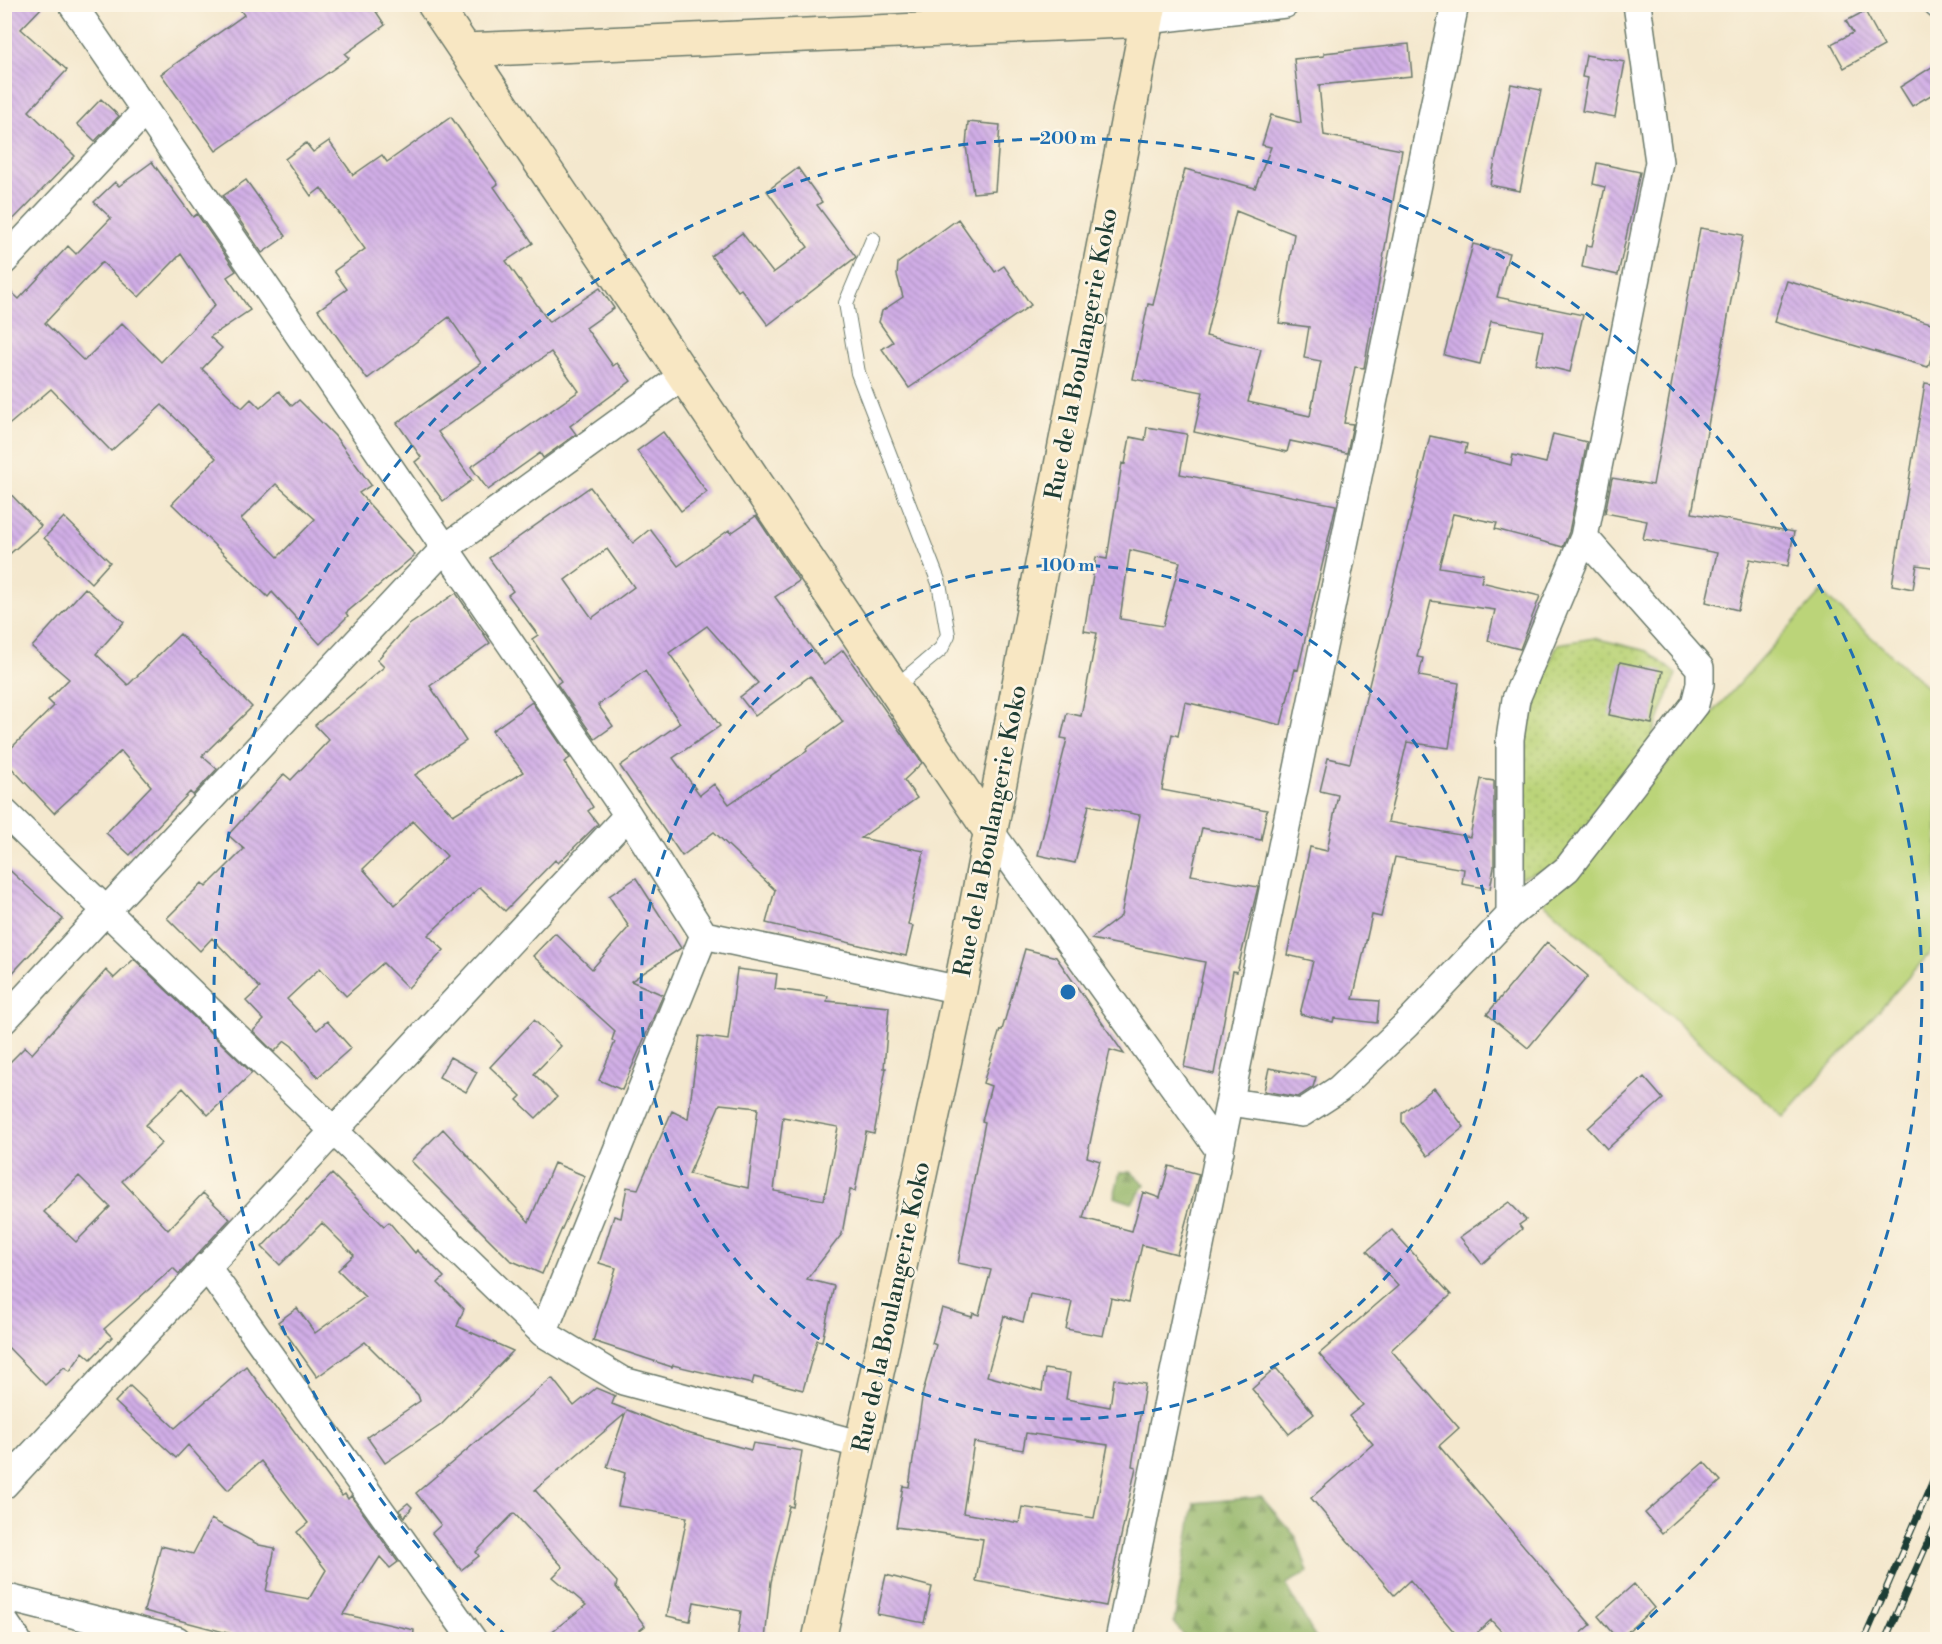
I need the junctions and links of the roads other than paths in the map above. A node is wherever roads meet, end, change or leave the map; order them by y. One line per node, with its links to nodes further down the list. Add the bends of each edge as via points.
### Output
1 (72, 4): 8 (street)
2 (434, 4): 7 (street)
3 (1285, 4): 6 (street)
4 (1455, 4): 23 (street)
5 (1636, 4): 12 (street, via 1659,162)
6 (1149, 12): 7 (street); 17 (street, Rue de la Boulangerie Koko)
7 (465, 50): 11 (street)
8 (144, 112): 10 (street); 13 (street)
9 (873, 239): 14 (lane, via 846,303 858,373 939,583 948,635 941,649)
10 (4, 261)
11 (684, 375): 13 (street); 14 (street)
12 (1584, 537): 19 (street, via 1516,699 1510,739); 19 (street, via 1700,668 1700,684 1695,704 1567,869)
13 (444, 549): 16 (street); 18 (street)
14 (894, 688): 17 (street)
15 (4, 812): 18 (street)
16 (628, 816): 20 (street); 24 (street)
17 (990, 831): 21 (street, Rue de la Boulangerie Koko); 25 (street)
18 (107, 911): 22 (street); 24 (street)
19 (1510, 915): 23 (street, via 1339,1089 1302,1113)
20 (704, 935): 21 (street); 27 (street)
21 (960, 990): 28 (street, Rue de la Boulangerie Koko)
22 (4, 1020)
23 (1232, 1102): 25 (street)
24 (333, 1130): 26 (street); 27 (street)
25 (1220, 1151): 36 (street)
26 (206, 1266): 29 (street); 34 (street)
27 (543, 1333): 28 (street, via 623,1381)
28 (862, 1445): 35 (street, Rue de la Boulangerie Koko)
29 (4, 1485)
30 (4, 1597): 33 (street)
31 (4, 1621): 32 (street)
32 (17, 1640)
33 (177, 1640)
34 (473, 1640)
35 (819, 1640)
36 (1119, 1640)

